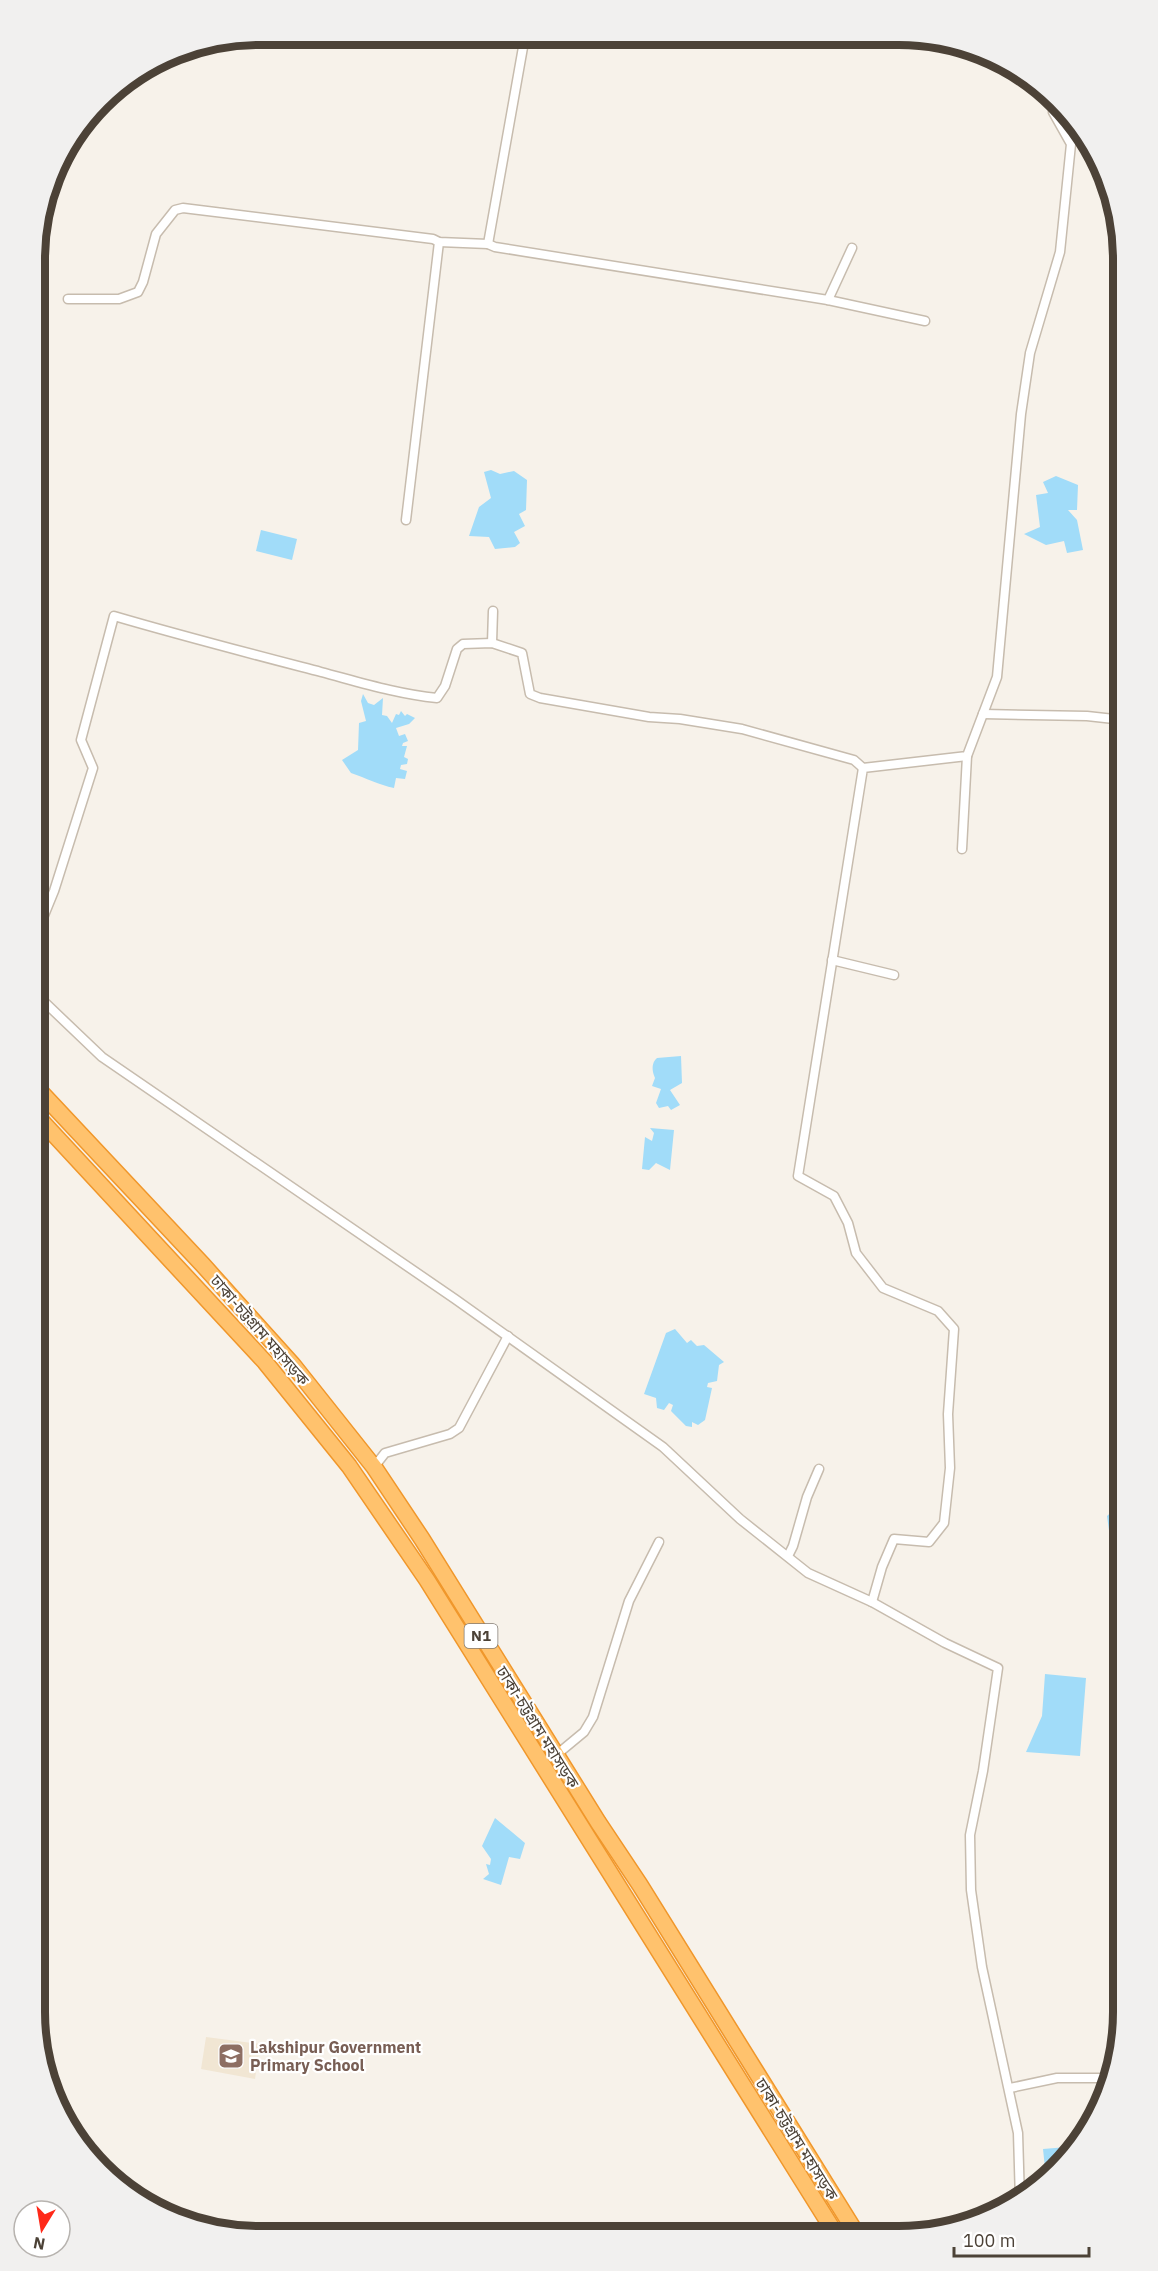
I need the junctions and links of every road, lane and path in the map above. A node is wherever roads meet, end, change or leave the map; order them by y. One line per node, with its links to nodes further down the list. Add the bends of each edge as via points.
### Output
1 (523, 45): 4 (street)
2 (1053, 111): 12 (street, via 1071,144 1060,252 1030,353 997,677)
3 (439, 242): 4 (street); 6 (street, via 183,208 175,210 156,234 138,292 119,299); 9 (street)
4 (488, 244): 7 (street)
5 (852, 248): 7 (street)
6 (68, 299)
7 (828, 300): 8 (street)
8 (925, 321)
9 (406, 520)
10 (493, 611): 11 (street)
11 (492, 643): 15 (street, via 522,653 530,694 540,698 742,729 854,760); 17 (street, via 457,649 437,698 360,682 114,616 81,740 93,768)
12 (983, 714): 13 (street); 14 (street)
13 (1113, 719)
14 (967, 756): 15 (street); 16 (street)
15 (862, 768): 18 (street)
16 (962, 849)
17 (45, 913)
18 (832, 960): 19 (street); 28 (street, via 798,1176 834,1196 848,1223 856,1253 883,1288 938,1311 954,1329 948,1414 950,1468 944,1523 928,1542 894,1539)
19 (894, 975)
20 (45, 1003): 23 (street, via 102,1057)
21 (45, 1096): 24 (highway, ঢাকা-চট্টগ্রাম মহাসড়ক / N1, via 293,1365)
22 (45, 1125): 33 (highway, ঢাকা-চট্টগ্রাম মহাসড়ক / N1, via 265,1362 349,1466 427,1580)
23 (508, 1336): 24 (street, via 459,1428 385,1453); 27 (street, via 663,1447 740,1519)
24 (374, 1467): 29 (highway, ঢাকা-চট্টগ্রাম মহাসড়ক / N1)
25 (819, 1469): 27 (street)
26 (659, 1542): 29 (street, via 629,1601 593,1717 584,1732)
27 (788, 1557): 28 (street, via 808,1573)
28 (872, 1602): 31 (street, via 998,1668 970,1835 971,1890 995,2032)
29 (555, 1756): 34 (highway, ঢাকা-চট্টগ্রাম মহাসড়ক / N1)
30 (1103, 2078): 31 (street, via 1057,2078)
31 (1010, 2088): 32 (street, via 1018,2133)
32 (1020, 2189)
33 (831, 2226)
34 (852, 2226)

